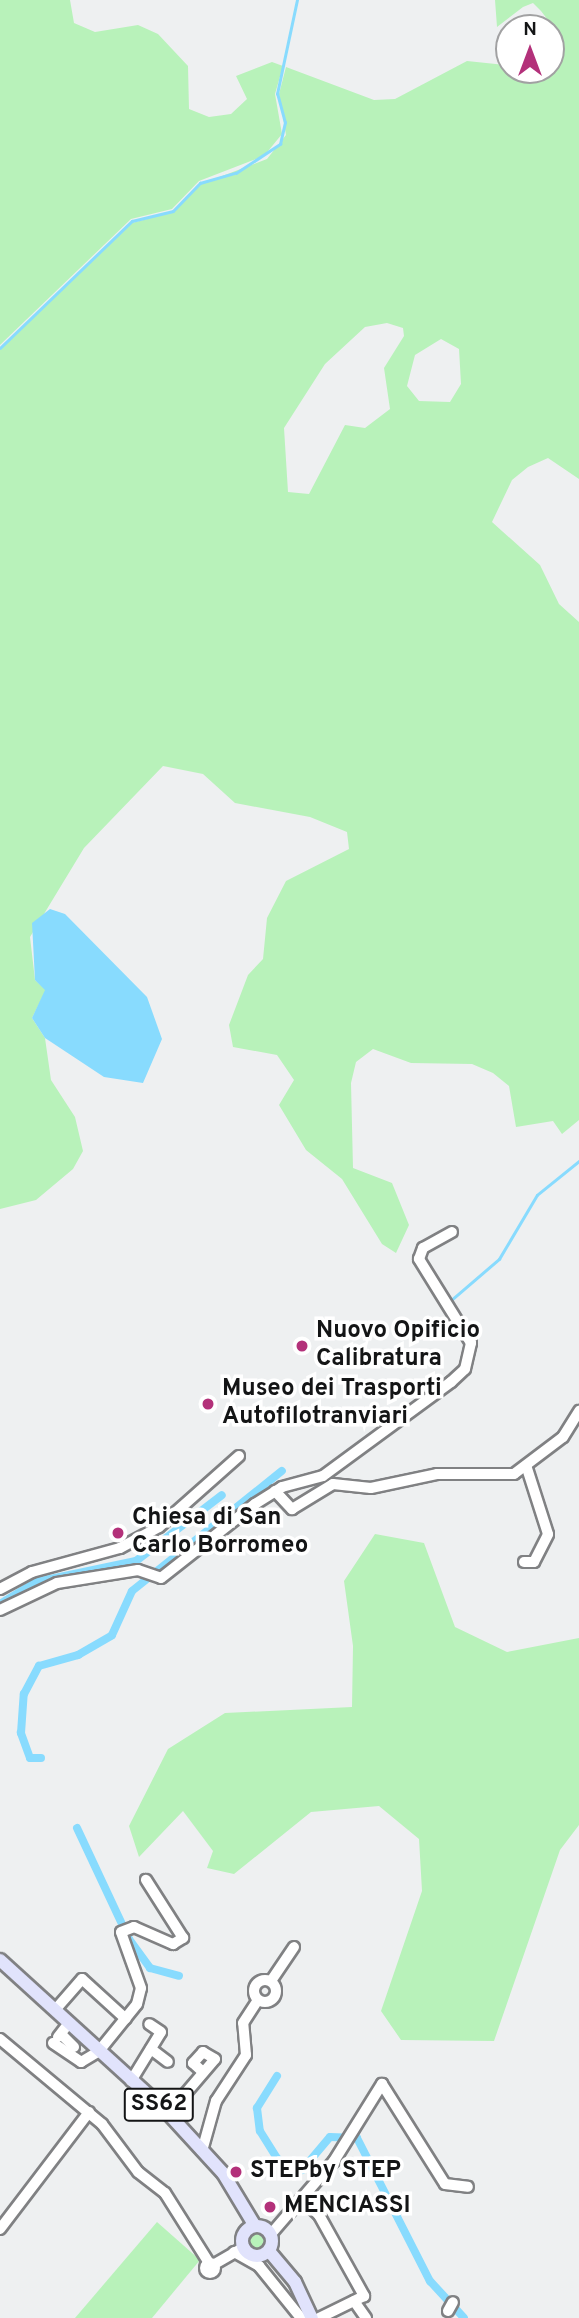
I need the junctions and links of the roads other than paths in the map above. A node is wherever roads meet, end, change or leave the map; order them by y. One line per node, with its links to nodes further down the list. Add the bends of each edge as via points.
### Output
1 (452, 1232): 5 (street, via 423,1248 419,1261 466,1332 471,1354 465,1369 323,1476)
2 (579, 1411): 4 (street, via 564,1437)
3 (239, 1456): 7 (street, via 159,1527 120,1548 32,1572)
4 (526, 1465): 5 (street, via 503,1476 437,1474 371,1488 333,1484 292,1509); 6 (street, via 548,1534 534,1562)
5 (275, 1491): 8 (street, via 148,1576 38,1587)
6 (523, 1562)
7 (0, 1589)
8 (0, 1610)
9 (146, 1880): 15 (street, via 183,1938 173,1944 125,1930 141,1988)
10 (294, 1947): 12 (street)
11 (0, 1960): 14 (main road, SS62)
12 (271, 1981): 13 (street, via 256,1983); 13 (street, via 274,1997)
13 (258, 2000): 27 (street, via 243,2023 246,2055 216,2101)
14 (55, 2010): 15 (street, via 82,1979); 16 (main road, SS62)
15 (126, 2019): 21 (street)
16 (69, 2023): 21 (main road, SS62); 21 (street, via 57,2039)
17 (149, 2024): 20 (street, via 161,2032)
18 (172, 2031): 20 (street)
19 (0, 2039): 25 (street)
20 (152, 2047): 22 (street); 24 (street)
21 (79, 2056): 24 (main road, SS62)
22 (168, 2062)
23 (203, 2072): 26 (street)
24 (131, 2081): 26 (main road, SS62)
25 (89, 2112): 31 (street); 33 (street, via 138,2172 165,2193 211,2264)
26 (168, 2114): 27 (main road, SS62)
27 (202, 2151): 30 (main road, SS62)
28 (468, 2187): 29 (street, via 445,2184 382,2084)
29 (303, 2200): 32 (street); 35 (street, via 318,2215 364,2295)
30 (255, 2226): 32 (main road, SS62); 33 (main road, via 244,2234)
31 (0, 2230)
32 (271, 2234): 34 (main road)
33 (239, 2249): 34 (main road, via 257,2256); 36 (street)
34 (268, 2251): 37 (main road, via 295,2282)
35 (354, 2301): 38 (street); 39 (street)
36 (302, 2318)
37 (312, 2318)
38 (319, 2318)
39 (366, 2318)

